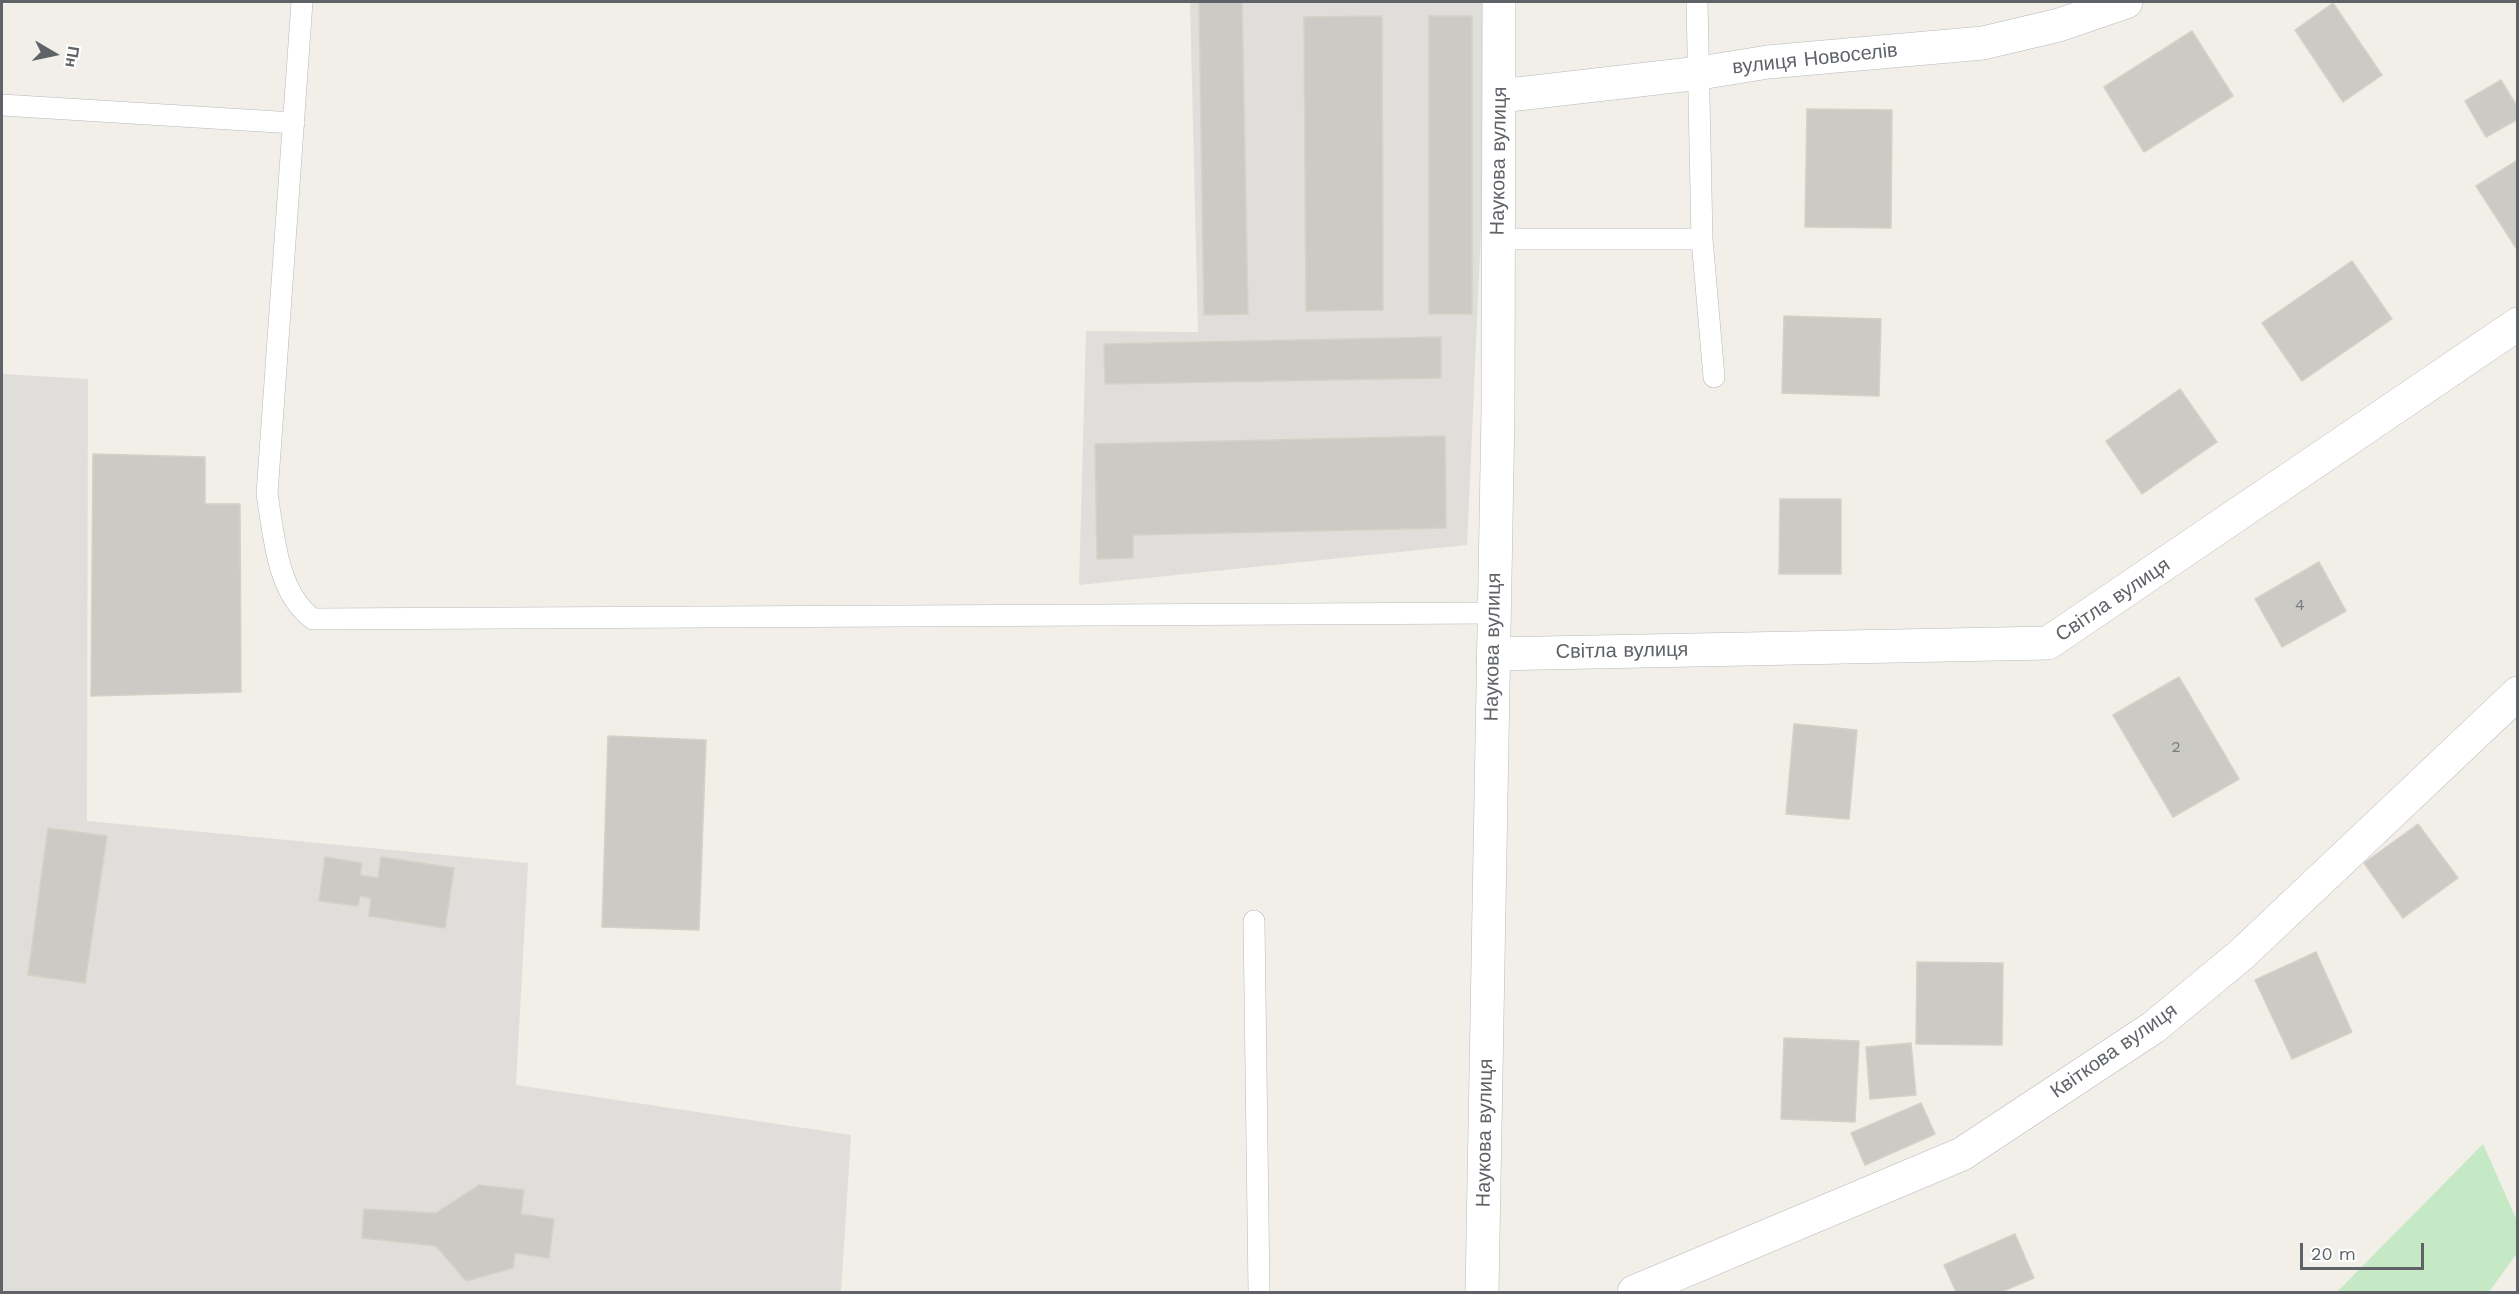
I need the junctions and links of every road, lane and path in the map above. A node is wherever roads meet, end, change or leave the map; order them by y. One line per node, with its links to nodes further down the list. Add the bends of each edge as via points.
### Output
1 (302, 2): 8 (lane)
2 (1499, 2): 6 (street, Наукова вулиця)
3 (1697, 2): 5 (lane)
4 (2126, 2): 5 (street, вулиця Новоселів, via 2059,25 1983,43 1768,62)
5 (1700, 73): 6 (street, вулиця Новоселів); 10 (lane)
6 (1500, 96): 9 (street, Наукова вулиця)
7 (2, 105): 8 (lane)
8 (294, 123): 13 (lane, via 267,494 288,590 301,610 313,619)
9 (1498, 239): 10 (lane); 13 (street, Наукова вулиця)
10 (1702, 239): 12 (lane)
11 (2517, 324): 14 (street, Світла вулиця, via 2048,643)
12 (1714, 377)
13 (1494, 613): 14 (street, Наукова вулиця)
14 (1493, 654): 18 (street, Наукова вулиця)
15 (2517, 693): 19 (street, Квіткова вулиця, via 2242,954 2154,1027 1962,1154)
16 (1254, 921): 17 (lane)
17 (1259, 1293)
18 (1482, 1293)
19 (1634, 1293)

